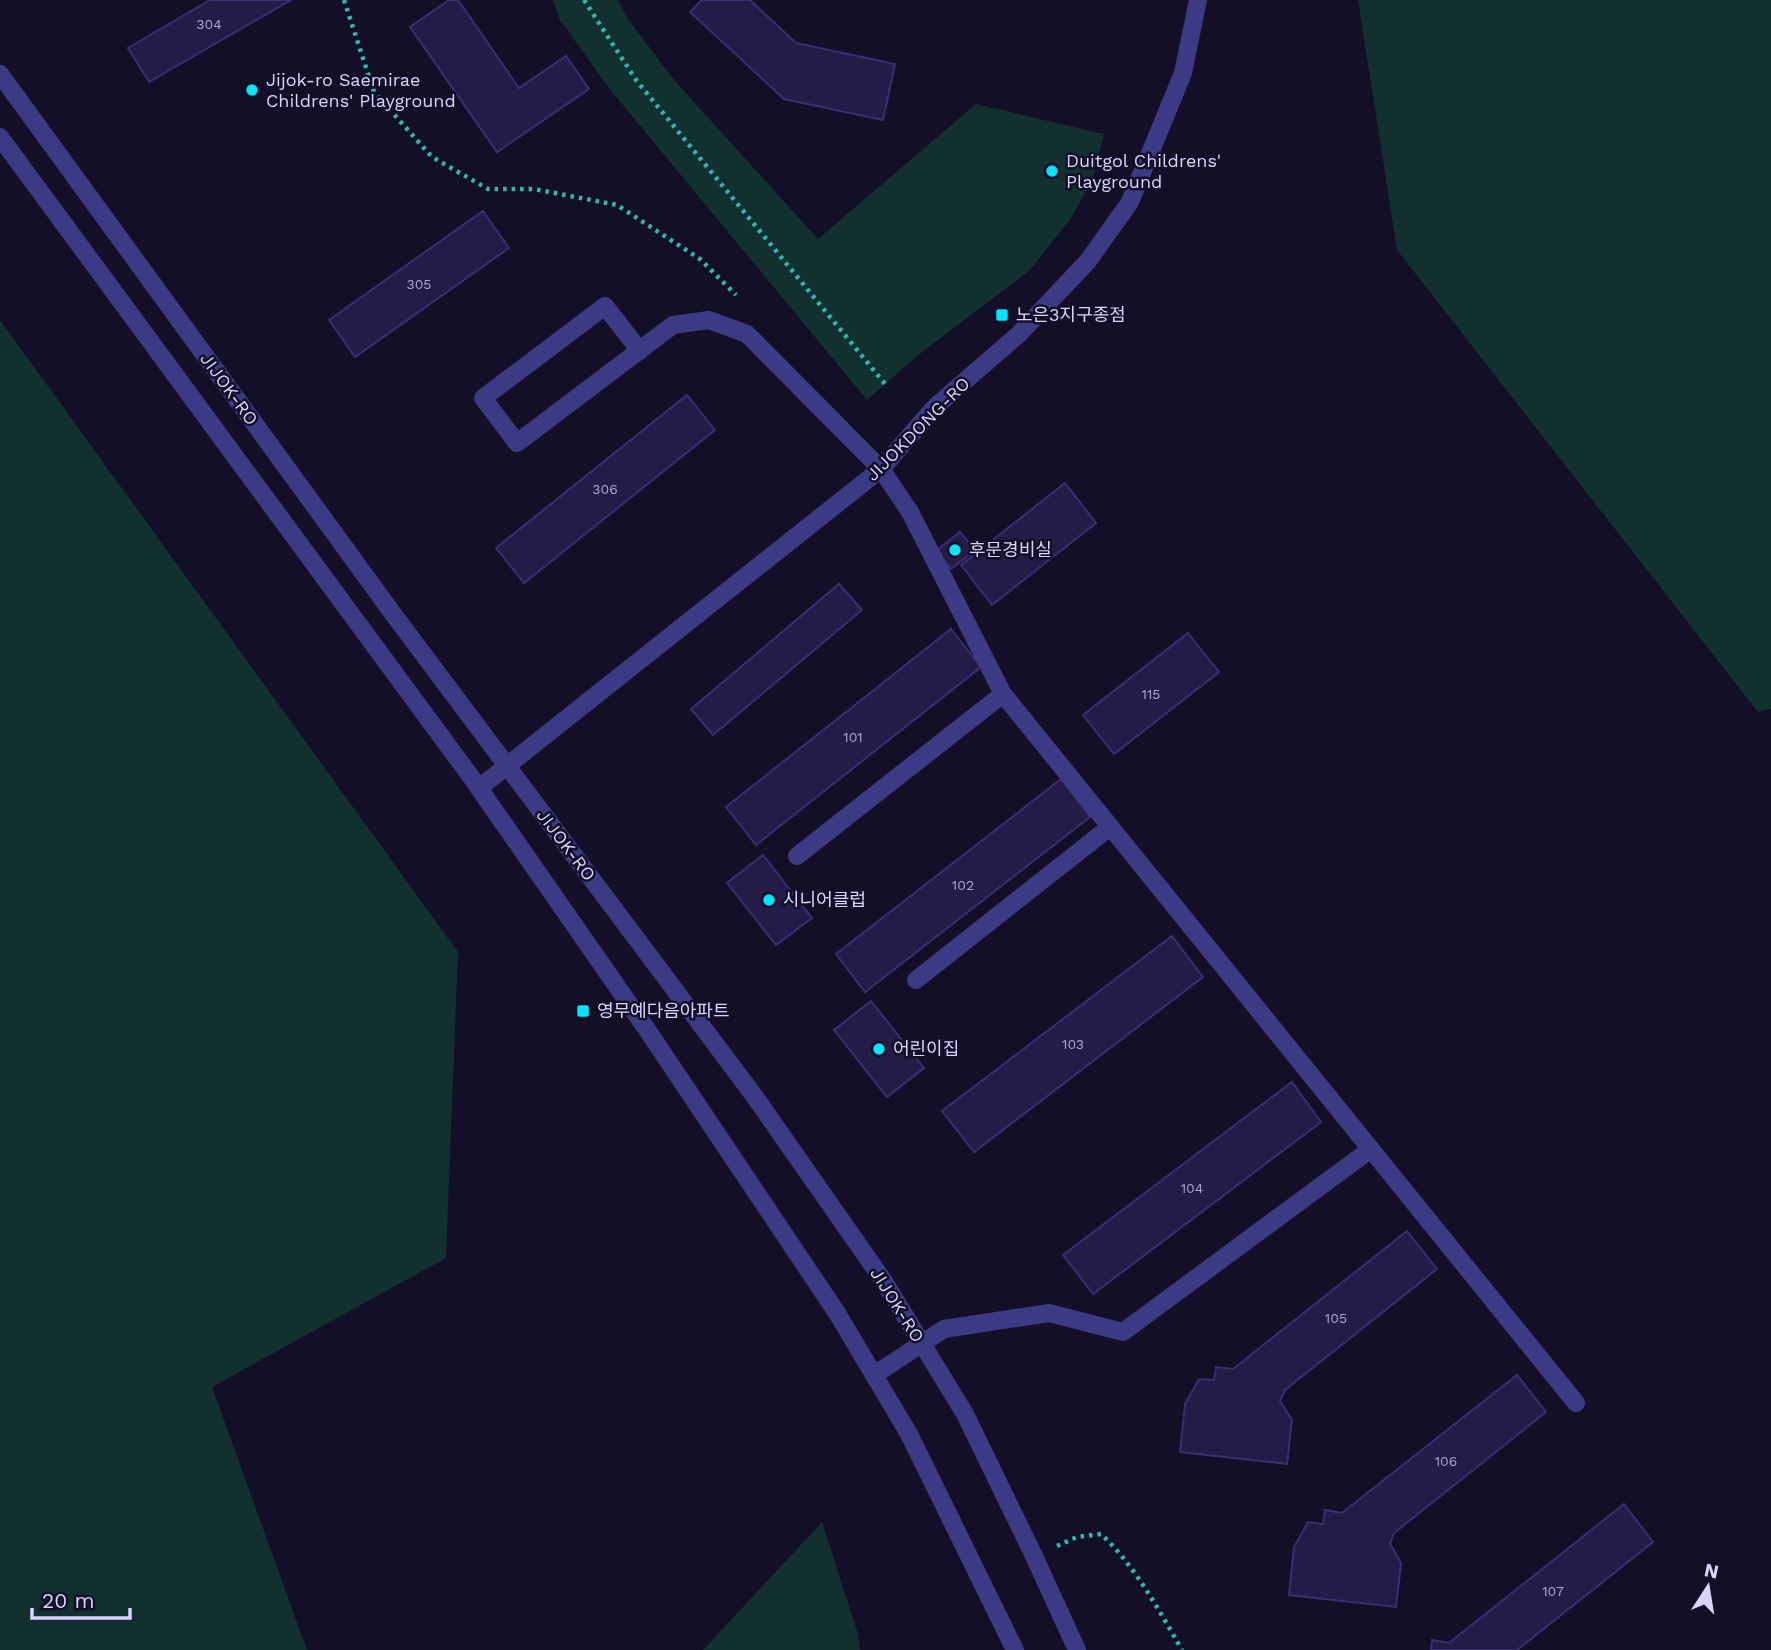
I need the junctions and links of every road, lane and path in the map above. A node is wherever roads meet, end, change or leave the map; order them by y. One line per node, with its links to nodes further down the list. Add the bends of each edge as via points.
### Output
1 (344, 0): 6 (path, via 374,92 432,157 488,189 534,190 617,205 700,260)
2 (583, 0): 8 (path, via 636,79)
3 (1198, 0): 9 (street, JIJOKDONG-RO, via 1183,73 1130,202 1088,261 1019,334 935,407)
4 (0, 74): 11 (street, JIJOK-RO)
5 (0, 137): 12 (street, JIJOK-RO)
6 (736, 295)
7 (640, 351): 7 (street, via 517,443 483,398 605,306); 9 (street, via 673,326 709,320 747,334)
8 (885, 384)
9 (881, 469): 10 (street, via 910,512); 11 (street, JIJOKDONG-RO)
10 (1003, 694): 13 (street); 14 (street)
11 (507, 765): 12 (street, JIJOKDONG-RO); 17 (street, JIJOK-RO, via 755,1097)
12 (479, 788): 18 (street, JIJOK-RO, via 663,1054)
13 (1110, 827): 15 (street); 16 (street)
14 (797, 856)
15 (916, 980)
16 (1371, 1149): 17 (street, via 1123,1332 1049,1313 944,1329); 19 (street)
17 (922, 1343): 18 (street); 20 (street, JIJOK-RO, via 965,1414)
18 (874, 1375): 21 (street, JIJOK-RO, via 909,1434)
19 (1576, 1403)
20 (1034, 1556): 22 (street, JIJOK-RO); 23 (path, via 1077,1537 1101,1534 1142,1583)
21 (1015, 1650)
22 (1077, 1650)
23 (1182, 1650)

